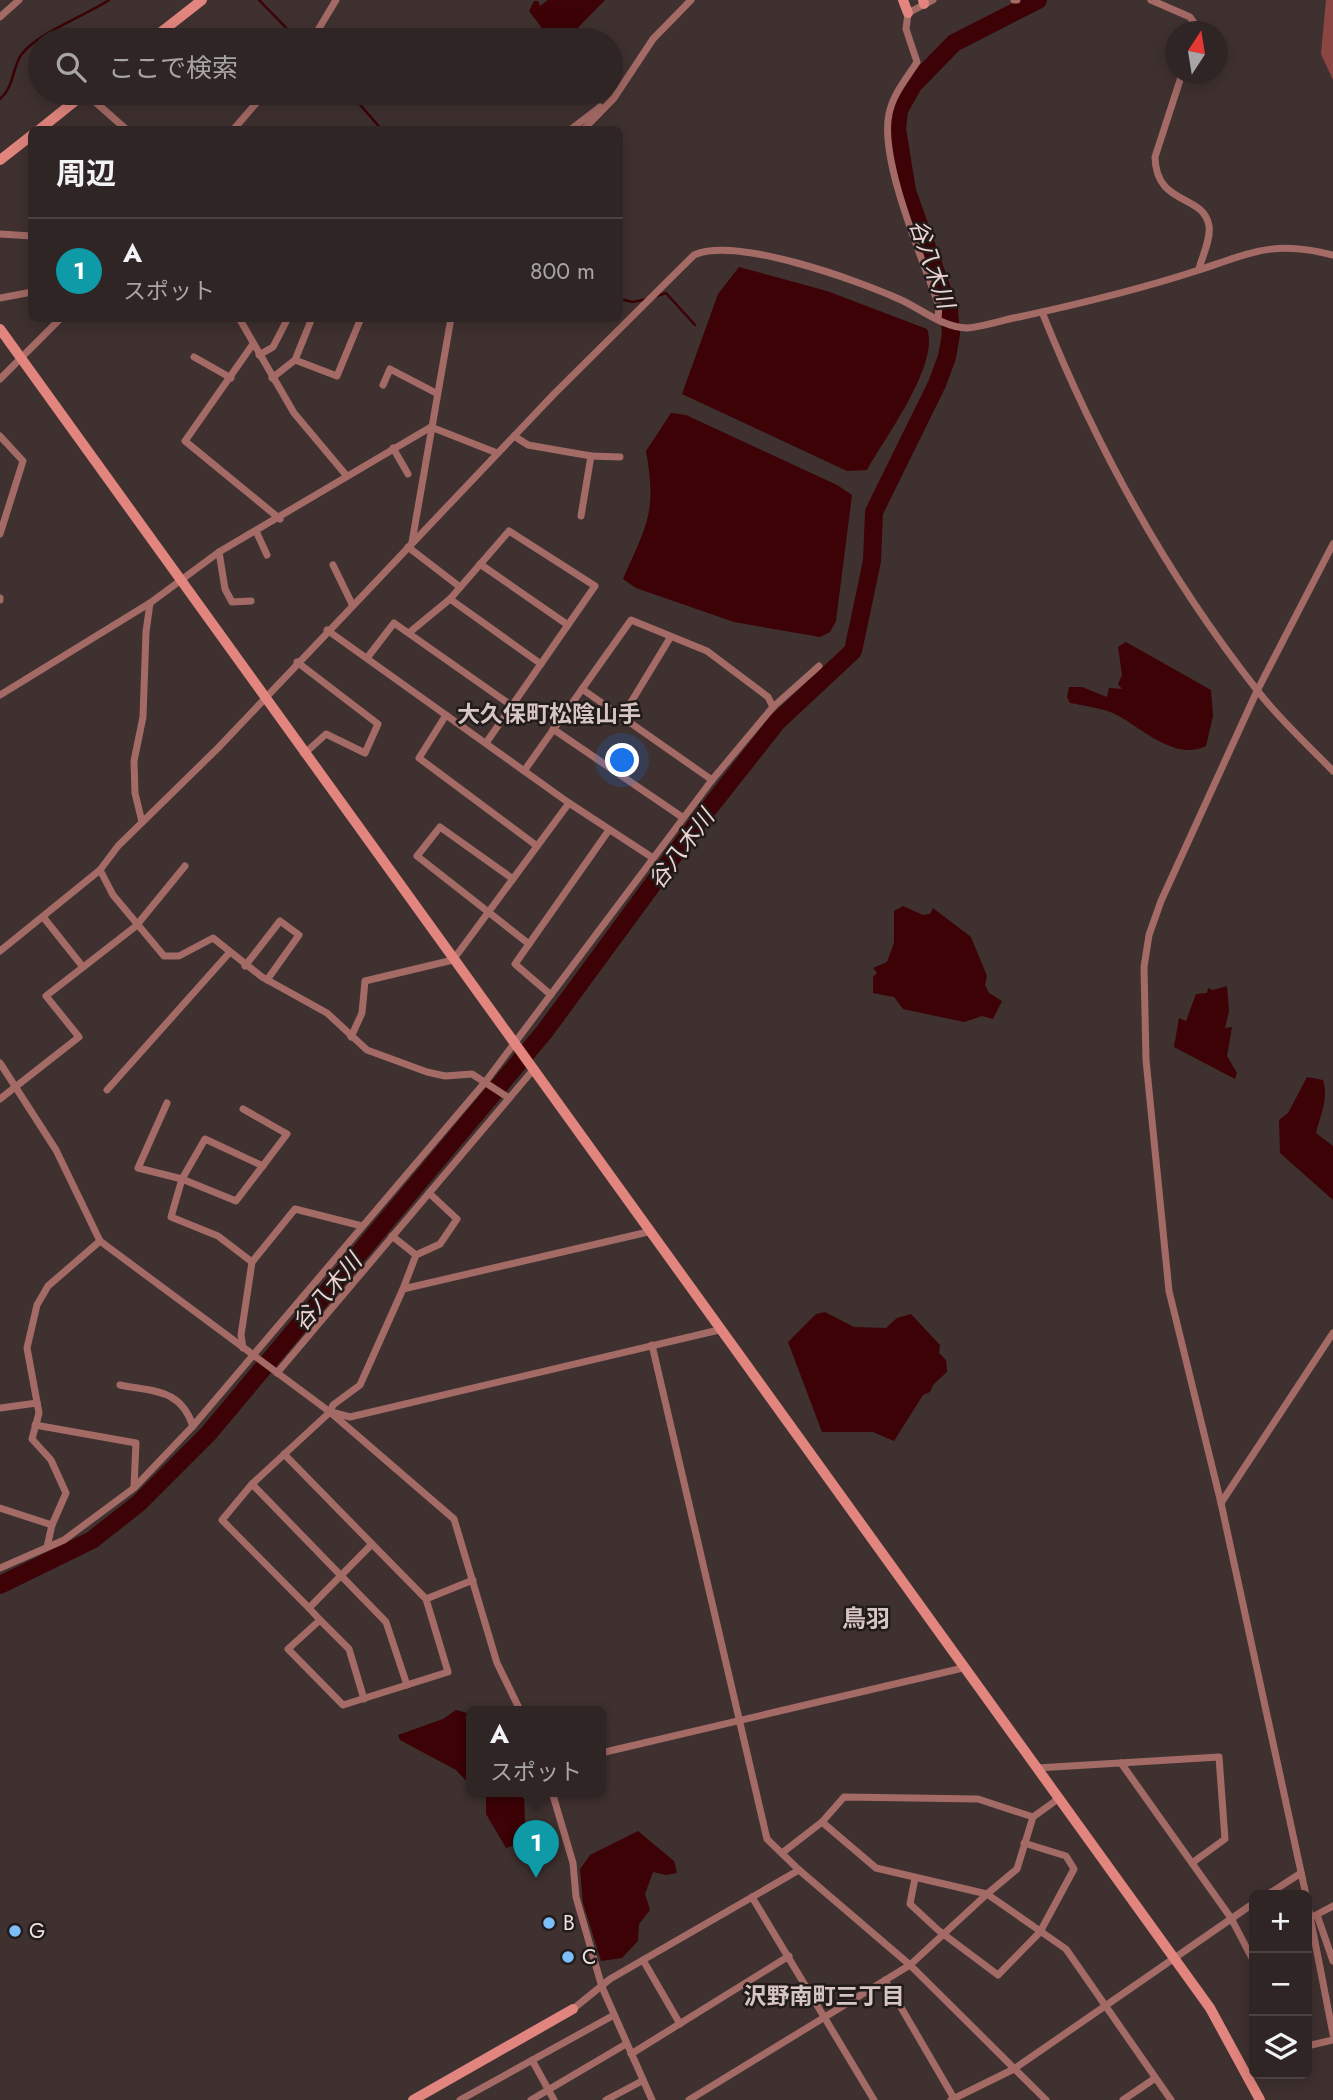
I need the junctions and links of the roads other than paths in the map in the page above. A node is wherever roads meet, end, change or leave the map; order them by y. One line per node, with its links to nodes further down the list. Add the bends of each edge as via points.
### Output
1 (19, 0): 9 (street)
2 (202, 0): 11 (street)
3 (336, 0): 12 (street)
4 (691, 0): 13 (street, via 653,39)
5 (903, 0): 8 (street)
6 (1151, 0): 10 (street)
7 (927, 1): 8 (street)
8 (908, 13): 34 (street, via 906,29 917,62 892,100 888,117 894,177 939,306)
9 (0, 17)
10 (1193, 21)
11 (166, 28)
12 (319, 28)
13 (623, 84)
14 (1179, 84): 30 (street, via 1155,157 1155,171 1169,192 1207,220)
15 (70, 105): 20 (street)
16 (99, 105): 21 (street)
17 (255, 105): 22 (street)
18 (604, 105): 23 (street)
19 (607, 105): 24 (street)
20 (43, 126)
21 (122, 126)
22 (236, 126)
23 (576, 126)
24 (587, 126)
25 (28, 138): 26 (street)
26 (0, 160)
27 (0, 233): 28 (street)
28 (28, 236)
29 (1332, 254): 30 (street, via 1262,248)
30 (1199, 270): 33 (street)
31 (28, 293): 32 (street)
32 (0, 298)
33 (1042, 312): 34 (street, via 967,328); 87 (street, via 1090,426 1147,530)
34 (938, 319): 54 (street, via 877,290 809,268 734,249 702,251 644,301)
35 (57, 322): 45 (street)
36 (241, 322): 42 (street)
37 (286, 322): 43 (street, via 273,347)
38 (310, 322): 46 (street)
39 (359, 322): 46 (street, via 337,376)
40 (450, 322): 51 (street)
41 (0, 329): 45 (street)
42 (253, 344): 43 (street); 47 (street)
43 (258, 355): 48 (street)
44 (194, 357): 47 (street)
45 (19, 358): 49 (street); 72 (street)
46 (295, 360): 48 (street)
47 (231, 378): 62 (street, via 185,441)
48 (272, 378): 60 (street)
49 (0, 379)
50 (383, 385): 51 (street, via 390,369)
51 (436, 393): 52 (street)
52 (431, 427): 55 (street); 56 (street); 67 (street)
53 (0, 436): 63 (street, via 23,461)
54 (514, 436): 56 (street); 57 (street, via 553,452)
55 (393, 448): 59 (street); 60 (street)
56 (497, 453): 67 (street)
57 (591, 456): 58 (street); 61 (street)
58 (620, 457)
59 (408, 474)
60 (346, 475): 62 (street)
61 (581, 516)
62 (279, 519): 64 (street)
63 (1, 523): 65 (street)
64 (256, 531): 68 (street); 69 (street)
65 (0, 534)
66 (1333, 544): 87 (street)
67 (410, 545): 73 (street); 77 (street)
68 (219, 552): 72 (street); 75 (street, via 225,589 232,602)
69 (267, 555)
70 (480, 564): 73 (street); 78 (street); 78 (street, via 509,531 595,586)
71 (333, 565): 77 (street)
72 (180, 580): 76 (street); 89 (street)
73 (460, 587): 74 (street)
74 (450, 600): 80 (street); 84 (street)
75 (251, 601)
76 (150, 603): 88 (street); 102 (street, via 144,717 134,761)
77 (352, 604): 79 (street)
78 (568, 625): 84 (street)
79 (327, 630): 82 (street); 83 (street)
80 (410, 632): 82 (street, via 394,623); 90 (street)
81 (670, 638): 86 (street, via 631,620); 91 (street, via 707,651 768,697); 93 (street)
82 (367, 658): 92 (street)
83 (297, 662): 89 (street); 96 (street, via 378,724 365,753 326,734)
84 (541, 664): 90 (street)
85 (819, 666): 91 (street)
86 (582, 689): 93 (street); 94 (street)
87 (1257, 691): 98 (street); 156 (street, via 1161,901 1144,967 1146,1059 1169,1291)
88 (1, 693)
89 (263, 697): 96 (street); 102 (street)
90 (512, 706): 95 (street)
91 (773, 706): 99 (street)
92 (446, 715): 95 (street); 104 (street, via 419,758)
93 (622, 717): 99 (street)
94 (553, 729): 97 (street); 101 (street)
95 (486, 743): 97 (street)
96 (304, 754): 115 (street)
97 (524, 771): 100 (street)
98 (1333, 771)
99 (712, 780): 101 (street)
100 (569, 803): 103 (street); 104 (street)
101 (682, 817): 105 (street)
102 (142, 822): 107 (street)
103 (609, 830): 105 (street); 112 (street)
104 (537, 846): 108 (street)
105 (653, 858): 119 (street)
106 (185, 866): 111 (street)
107 (100, 870): 110 (street); 111 (street)
108 (513, 878): 109 (street); 109 (street, via 440,827 417,856)
109 (489, 912): 112 (street); 115 (street)
110 (44, 918): 113 (street); 117 (street)
111 (136, 926): 114 (street, via 164,956 179,956 213,937); 117 (street)
112 (529, 944): 119 (street, via 515,964)
113 (0, 951)
114 (230, 952): 116 (street); 126 (street)
115 (453, 960): 120 (street, via 365,981 362,1013); 121 (street)
116 (245, 966): 118 (street); 118 (street, via 280,921 299,935)
117 (83, 967): 125 (street, via 46,996 79,1037)
118 (267, 980): 120 (street, via 327,1013)
119 (551, 995): 121 (street)
120 (351, 1037): 124 (street, via 366,1050 427,1072 472,1074)
121 (513, 1045): 123 (street); 124 (street)
122 (0, 1063): 125 (street)
123 (533, 1070): 127 (street); 135 (street)
124 (486, 1081): 127 (street); 134 (street)
125 (16, 1087): 128 (street); 137 (street, via 56,1150)
126 (107, 1090)
127 (509, 1098): 133 (street)
128 (0, 1099)
129 (167, 1103): 132 (street, via 138,1168)
130 (243, 1109): 131 (street, via 287,1134)
131 (262, 1166): 132 (street, via 236,1201); 132 (street, via 205,1139)
132 (182, 1179): 139 (street, via 171,1217 218,1237)
133 (429, 1193): 136 (street); 138 (street, via 457,1219 440,1244)
134 (362, 1226): 139 (street, via 295,1209); 145 (street)
135 (648, 1232): 140 (street); 141 (street)
136 (392, 1236): 138 (street); 146 (street)
137 (100, 1241): 144 (street); 148 (street, via 48,1286 37,1305 27,1348)
138 (416, 1255): 140 (street)
139 (252, 1262): 144 (street, via 241,1335)
140 (403, 1289): 150 (street, via 360,1385)
141 (719, 1330): 143 (street); 167 (street)
142 (1333, 1333): 156 (street)
143 (652, 1345): 150 (street, via 349,1417); 171 (street)
144 (244, 1349): 145 (street)
145 (252, 1356): 146 (street); 152 (street)
146 (276, 1373): 150 (street)
147 (120, 1385): 152 (street, via 162,1391 186,1407)
148 (37, 1403): 149 (street); 151 (street)
149 (0, 1408)
150 (330, 1412): 153 (street); 163 (street, via 454,1518)
151 (35, 1425): 155 (street, via 136,1443); 158 (street, via 32,1440 51,1460 66,1493)
152 (193, 1426): 155 (street)
153 (284, 1454): 154 (street); 159 (street)
154 (251, 1484): 162 (street); 165 (street, via 222,1520)
155 (134, 1488): 160 (street, via 64,1540)
156 (1222, 1503): 183 (street)
157 (0, 1508): 158 (street)
158 (52, 1525): 160 (street)
159 (372, 1544): 162 (street); 164 (street)
160 (47, 1547): 161 (street)
161 (0, 1568)
162 (341, 1576): 165 (street); 168 (street, via 386,1622)
163 (473, 1580): 164 (street); 170 (street, via 497,1663)
164 (426, 1599): 168 (street, via 448,1672)
165 (309, 1608): 166 (street)
166 (320, 1619): 169 (street, via 349,1649); 169 (street, via 288,1649 343,1705)
167 (963, 1668): 171 (street); 174 (street)
168 (407, 1685): 169 (street)
169 (364, 1699)
170 (518, 1706)
171 (738, 1721): 172 (street); 180 (street, via 767,1839)
172 (606, 1753)
173 (1121, 1763): 174 (street); 181 (street); 181 (street, via 1219,1756 1226,1839)
174 (1036, 1768): 176 (street)
175 (553, 1797): 203 (street)
176 (1058, 1799): 177 (street); 198 (street)
177 (1032, 1816): 178 (street, via 978,1799 844,1797); 179 (street)
178 (822, 1822): 180 (street); 184 (street, via 876,1868)
179 (1024, 1843): 187 (street, via 1017,1869); 194 (street, via 1066,1856 1074,1870)
180 (782, 1853): 182 (street)
181 (1192, 1863): 193 (street)
182 (799, 1870): 188 (street); 201 (street)
183 (1301, 1873): 185 (street); 186 (street)
184 (915, 1878): 187 (street); 195 (street, via 910,1904)
185 (1274, 1890)
186 (1305, 1890)
187 (987, 1894): 194 (street); 195 (street)
188 (752, 1897): 197 (street); 199 (street)
189 (1249, 1906): 193 (street)
190 (1333, 1906): 192 (street)
191 (1312, 1912): 192 (street)
192 (1314, 1916): 200 (street); 209 (street)
193 (1231, 1918): 196 (street); 198 (street)
194 (1040, 1932): 195 (street, via 998,1975); 204 (street, via 1066,1949)
195 (945, 1933): 201 (street)
196 (1249, 1953)
197 (789, 1956): 207 (street); 208 (street)
198 (1173, 1958): 204 (street); 231 (street, via 1210,2008)
199 (643, 1960): 203 (street); 208 (street)
200 (1333, 1961)
201 (910, 1965): 202 (street); 215 (street)
202 (885, 1980): 207 (street); 219 (street)
203 (602, 1987): 205 (street); 206 (street)
204 (1104, 2006): 215 (street); 216 (street)
205 (573, 2009): 220 (street)
206 (614, 2015): 211 (street); 214 (street)
207 (824, 2016): 226 (street); 227 (street)
208 (680, 2024): 213 (street)
209 (1333, 2034)
210 (1333, 2040): 212 (street)
211 (626, 2043): 213 (street); 218 (street)
212 (1312, 2045)
213 (631, 2054): 217 (street)
214 (532, 2060): 218 (street); 221 (street)
215 (1014, 2068): 219 (street); 228 (street)
216 (1154, 2079): 229 (street); 230 (street)
217 (642, 2081): 224 (street); 225 (street)
218 (549, 2090): 222 (street); 223 (street)
219 (953, 2099)
220 (413, 2100)
221 (460, 2100)
222 (531, 2100)
223 (554, 2100)
224 (606, 2100)
225 (652, 2100)
226 (689, 2100)
227 (874, 2100)
228 (1046, 2100)
229 (1123, 2100)
230 (1171, 2100)
231 (1260, 2100)

